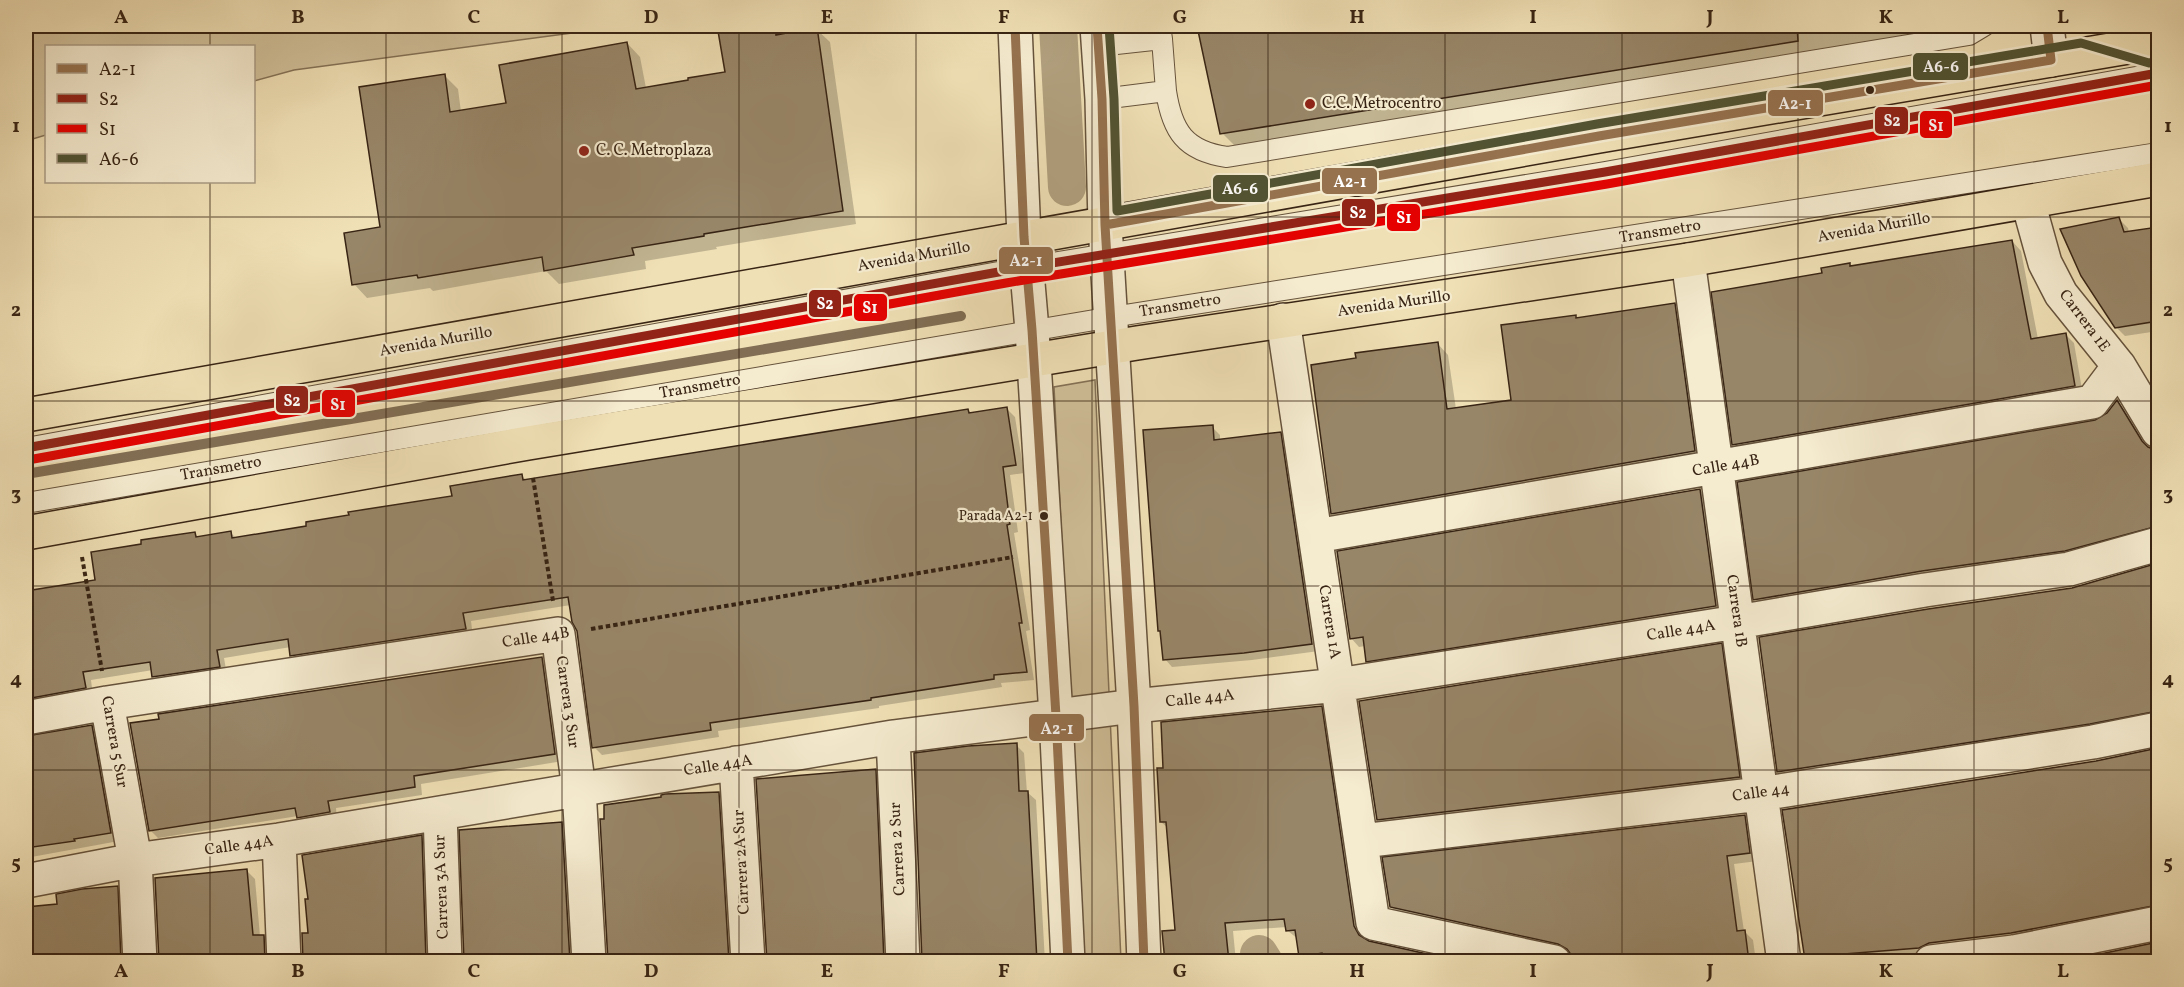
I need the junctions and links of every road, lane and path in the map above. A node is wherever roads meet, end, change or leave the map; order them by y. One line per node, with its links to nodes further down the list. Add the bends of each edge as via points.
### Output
1 (1015, 26): 16 (street)
2 (1984, 26): 10 (lane, via 1969,35 1227,157 1198,150 1183,138 1169,110)
3 (2047, 26): 8 (street)
4 (1161, 32): 5 (lane); 10 (lane)
5 (1098, 36): 11 (street)
6 (2158, 42): 7 (main road, Avenida Murillo)
7 (2083, 54): 8 (main road, Avenida Murillo); 9 (lane)
8 (2051, 60): 15 (main road, Avenida Murillo, via 1599,136)
9 (2153, 74): 15 (lane, via 1605,172)
10 (1166, 91): 11 (lane)
11 (1102, 99): 15 (street)
12 (2158, 153): 19 (lane, Transmetro)
13 (2158, 179): 14 (main road, Avenida Murillo)
14 (2028, 202): 17 (main road, Avenida Murillo); 21 (street, Carrera 1E, via 2045,263 2061,294)
15 (1106, 239): 16 (main road, Avenida Murillo); 19 (street)
16 (1026, 252): 20 (street); 22 (main road, Avenida Murillo); 25 (lane)
17 (1688, 260): 18 (main road, Avenida Murillo); 26 (street, Carrera 1B)
18 (1283, 320): 19 (main road, Avenida Murillo); 30 (street, Carrera 1A)
19 (1113, 332): 20 (main road, Avenida Murillo); 37 (street)
20 (1033, 346): 24 (main road, Avenida Murillo); 27 (lane, Transmetro); 32 (street)
21 (2119, 366): 23 (street, Carrera 1E); 26 (street, Calle 44B, via 2092,402)
22 (26, 415)
23 (2158, 431)
24 (528, 443): 28 (main road, Avenida Murillo); 34 (path, Carrera 3 Sur)
25 (26, 448)
26 (1716, 467): 30 (street, Calle 44B); 33 (street, Carrera 1B)
27 (26, 503)
28 (77, 524): 29 (main road, Avenida Murillo); 36 (path, Carrera 5 Sur)
29 (26, 533)
30 (1316, 537): 35 (street, Carrera 1A)
31 (2158, 544): 33 (street, Calle 44A, via 2069,568)
32 (1046, 552): 34 (path, Calle 44B); 38 (street)
33 (1737, 622): 35 (street, Calle 44A); 44 (street, Carrera 1B)
34 (558, 634): 36 (street, Calle 44B); 43 (street, Carrera 3 Sur)
35 (1338, 685): 37 (street, Calle 44A); 47 (street, Carrera 1A)
36 (107, 703): 39 (street, Calle 44B); 48 (street, Carrera 5 Sur)
37 (1134, 706): 38 (street, Calle 44A); 58 (street)
38 (1056, 716): 41 (street, Calle 44A); 57 (street)
39 (26, 718)
40 (2158, 729): 44 (street, Calle 44)
41 (893, 737): 42 (street, Calle 44A); 56 (street, Carrera 2 Sur)
42 (736, 763): 43 (street, Calle 44A); 55 (street, Carrera 2A Sur)
43 (579, 789): 45 (street, Calle 44A); 54 (street, Carrera 3 Sur)
44 (1760, 794): 47 (street, Calle 44); 60 (street, Carrera 1B)
45 (440, 813): 46 (street, Calle 44A); 53 (street, Carrera 3A Sur)
46 (279, 840): 48 (street, Calle 44A); 52 (street)
47 (1362, 841): 59 (street, Carrera 1A, via 1373,923)
48 (135, 860): 49 (street, Calle 44A); 51 (street, Carrera 5 Sur)
49 (26, 881)
50 (2158, 923): 61 (street, via 2014,952)
51 (140, 962)
52 (284, 962)
53 (445, 962)
54 (590, 962)
55 (748, 962)
56 (903, 962)
57 (1068, 962)
58 (1144, 962)
59 (1554, 962)
60 (1784, 962)
61 (1932, 962)

